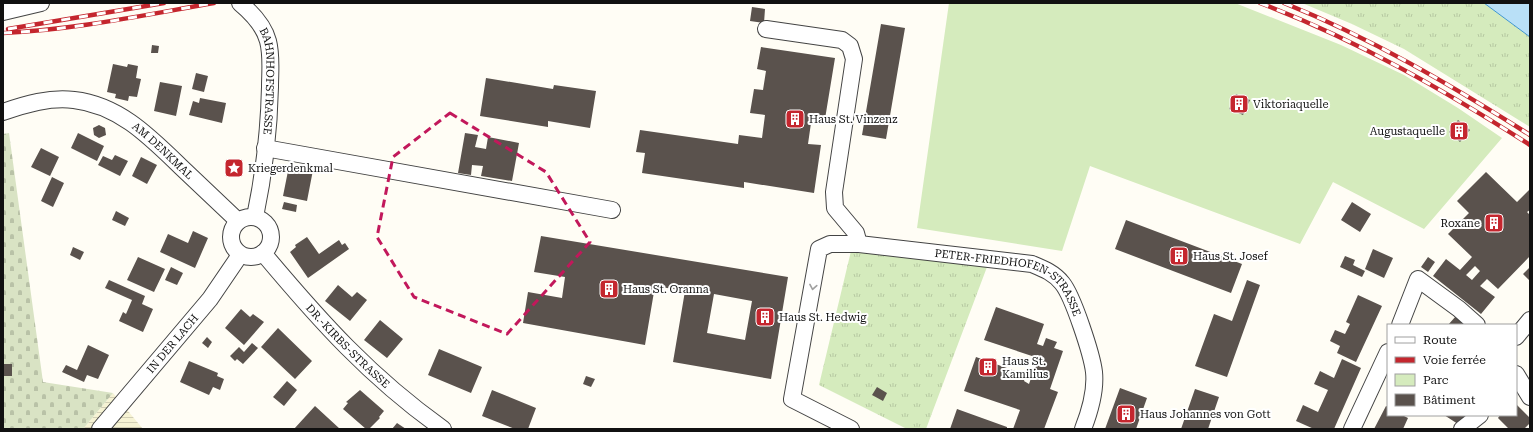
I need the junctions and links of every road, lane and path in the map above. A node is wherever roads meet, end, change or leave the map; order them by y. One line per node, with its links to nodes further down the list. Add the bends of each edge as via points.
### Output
1 (41, 3): 3 (street)
2 (240, 3): 6 (street, BAHNHOFSTRASSE, via 263,27 268,41 269,112)
3 (3, 12)
4 (766, 29): 10 (street, via 842,40 850,46 854,59 834,192 835,208 856,233)
5 (3, 112): 9 (street, AM DENKMAL, via 27,103 74,100 115,113 148,135)
6 (265, 148): 7 (street); 8 (street, BAHNHOFSTRASSE)
7 (612, 210)
8 (255, 217): 9 (street); 11 (street, via 265,223 271,233 270,244)
9 (238, 221): 12 (street, via 232,229 230,239)
10 (859, 244): 23 (street, PETER-FRIEDHOFEN-STRASSE, one-way to 23, via 830,244 820,249 792,399); 24 (street, PETER-FRIEDHOFEN-STRASSE, via 1032,264 1050,271 1064,284 1075,310 1094,372 1094,390)
11 (263, 253): 12 (street, via 254,257); 22 (street, DR.-KIRBS-STRASSE, via 343,345 407,402)
12 (240, 255): 21 (street, IN DER LACH, via 210,299)
13 (1530, 320): 16 (street)
14 (1400, 324): 15 (street, via 1418,279)
15 (1476, 324)
16 (1517, 336)
17 (1387, 354): 25 (street)
18 (1517, 381): 19 (street)
19 (1530, 397)
20 (1479, 416): 26 (street)
21 (100, 429)
22 (443, 429)
23 (851, 429)
24 (1083, 429)
25 (1352, 429)
26 (1462, 429)

